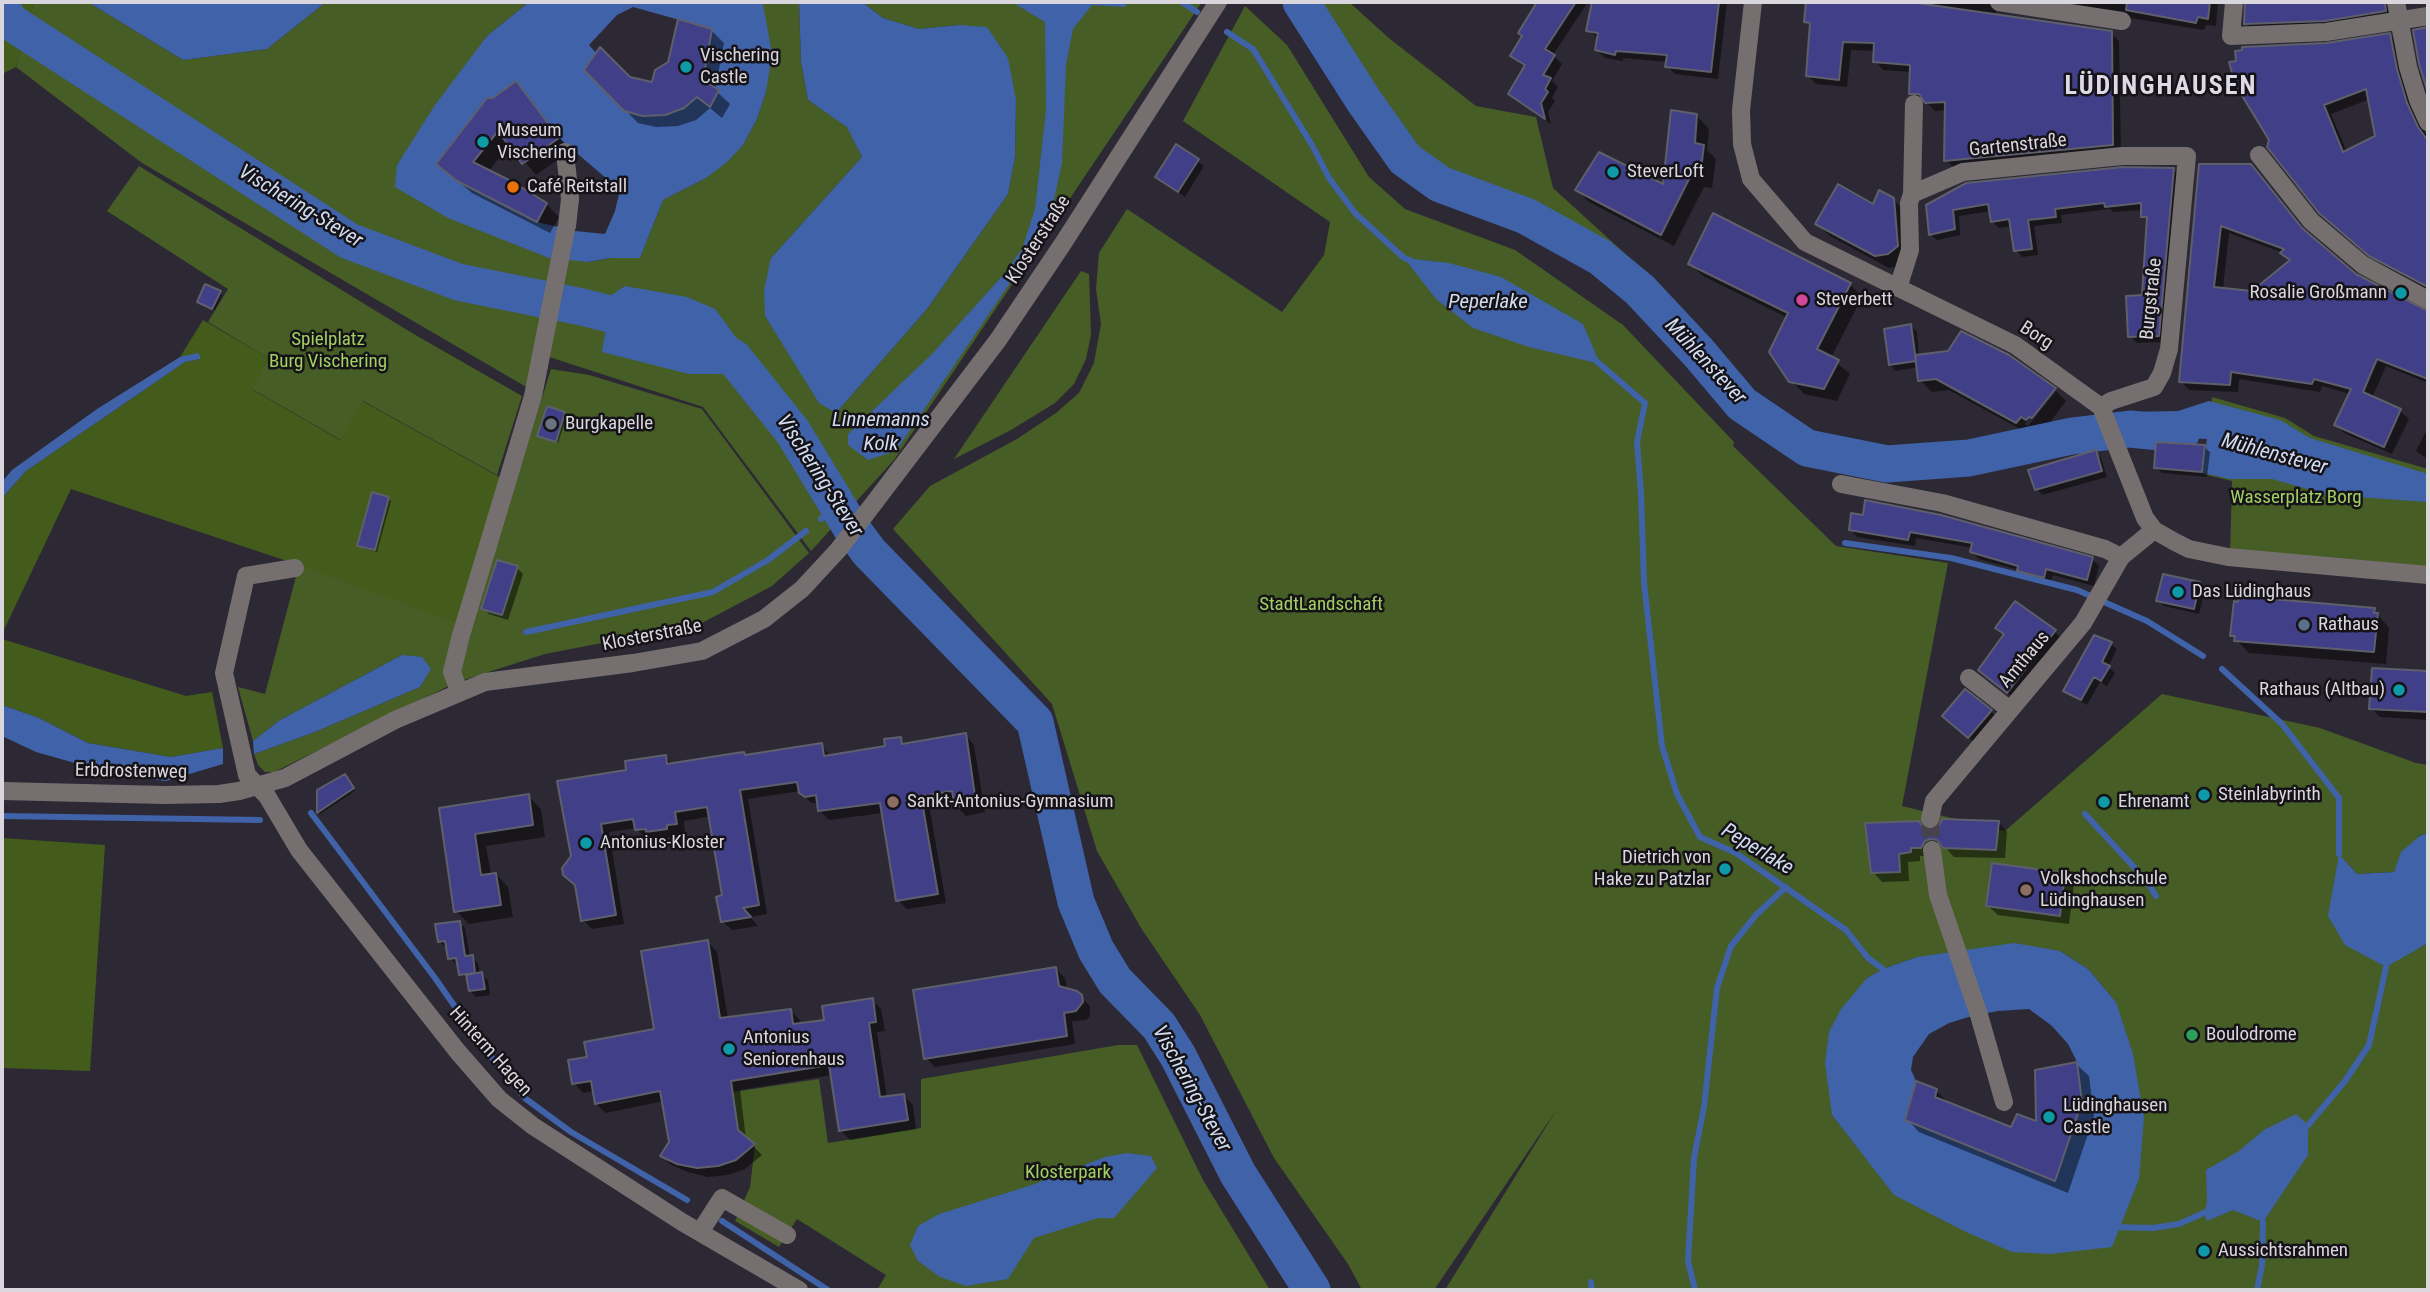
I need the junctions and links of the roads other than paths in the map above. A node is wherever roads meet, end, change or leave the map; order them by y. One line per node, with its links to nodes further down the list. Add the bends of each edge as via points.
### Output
1 (1218, 2): 25 (street, Klosterstraße, via 998,340 839,549 802,589 764,619 702,651 485,682)
2 (1753, 2): 16 (street, Borg, via 1741,110 1742,144 1751,179 1805,242)
3 (1999, 2): 6 (street)
4 (2234, 2): 9 (street, via 2231,36 2326,32)
5 (2396, 2): 9 (street)
6 (2023, 3): 8 (street)
7 (2428, 16): 9 (street)
8 (2122, 21)
9 (2398, 22): 11 (street, via 2417,100)
10 (1914, 104): 15 (street)
11 (2428, 122)
12 (565, 152): 25 (street, via 570,199 533,396 461,633 452,672)
13 (2259, 155): 17 (street, via 2311,221 2363,265)
14 (2187, 156): 15 (street, Gartenstraße, via 2122,156 1963,172); 18 (street, Burgstraße, via 2169,349 2162,373 2154,387 2111,401)
15 (1912, 194): 16 (street, via 1910,250)
16 (1898, 288): 18 (street, Borg, via 2015,345)
17 (2428, 300)
18 (2102, 410): 20 (street)
19 (1841, 484): 21 (street, via 1942,503)
20 (2154, 530): 21 (street, Amthaus); 23 (street, via 2189,549 2228,557)
21 (2121, 556): 26 (street, Amthaus, via 2083,623)
22 (295, 568): 27 (street, Hinterm Hagen, via 246,576 224,673 247,775)
23 (2428, 575)
24 (1969, 678): 26 (street)
25 (459, 691): 27 (street, Klosterstraße, via 285,778)
26 (2010, 710): 29 (street, Amthaus, via 1934,801)
27 (258, 786): 28 (street, Erbdrostenweg, via 219,794); 32 (street, Hinterm Hagen, via 299,850 499,1099 533,1126)
28 (2, 791)
29 (1930, 819)
30 (1932, 850): 31 (street, via 1938,895)
31 (2004, 1102)
32 (700, 1232): 33 (street, via 722,1198); 34 (street, Hinterm Hagen)
33 (787, 1235)
34 (799, 1290)

